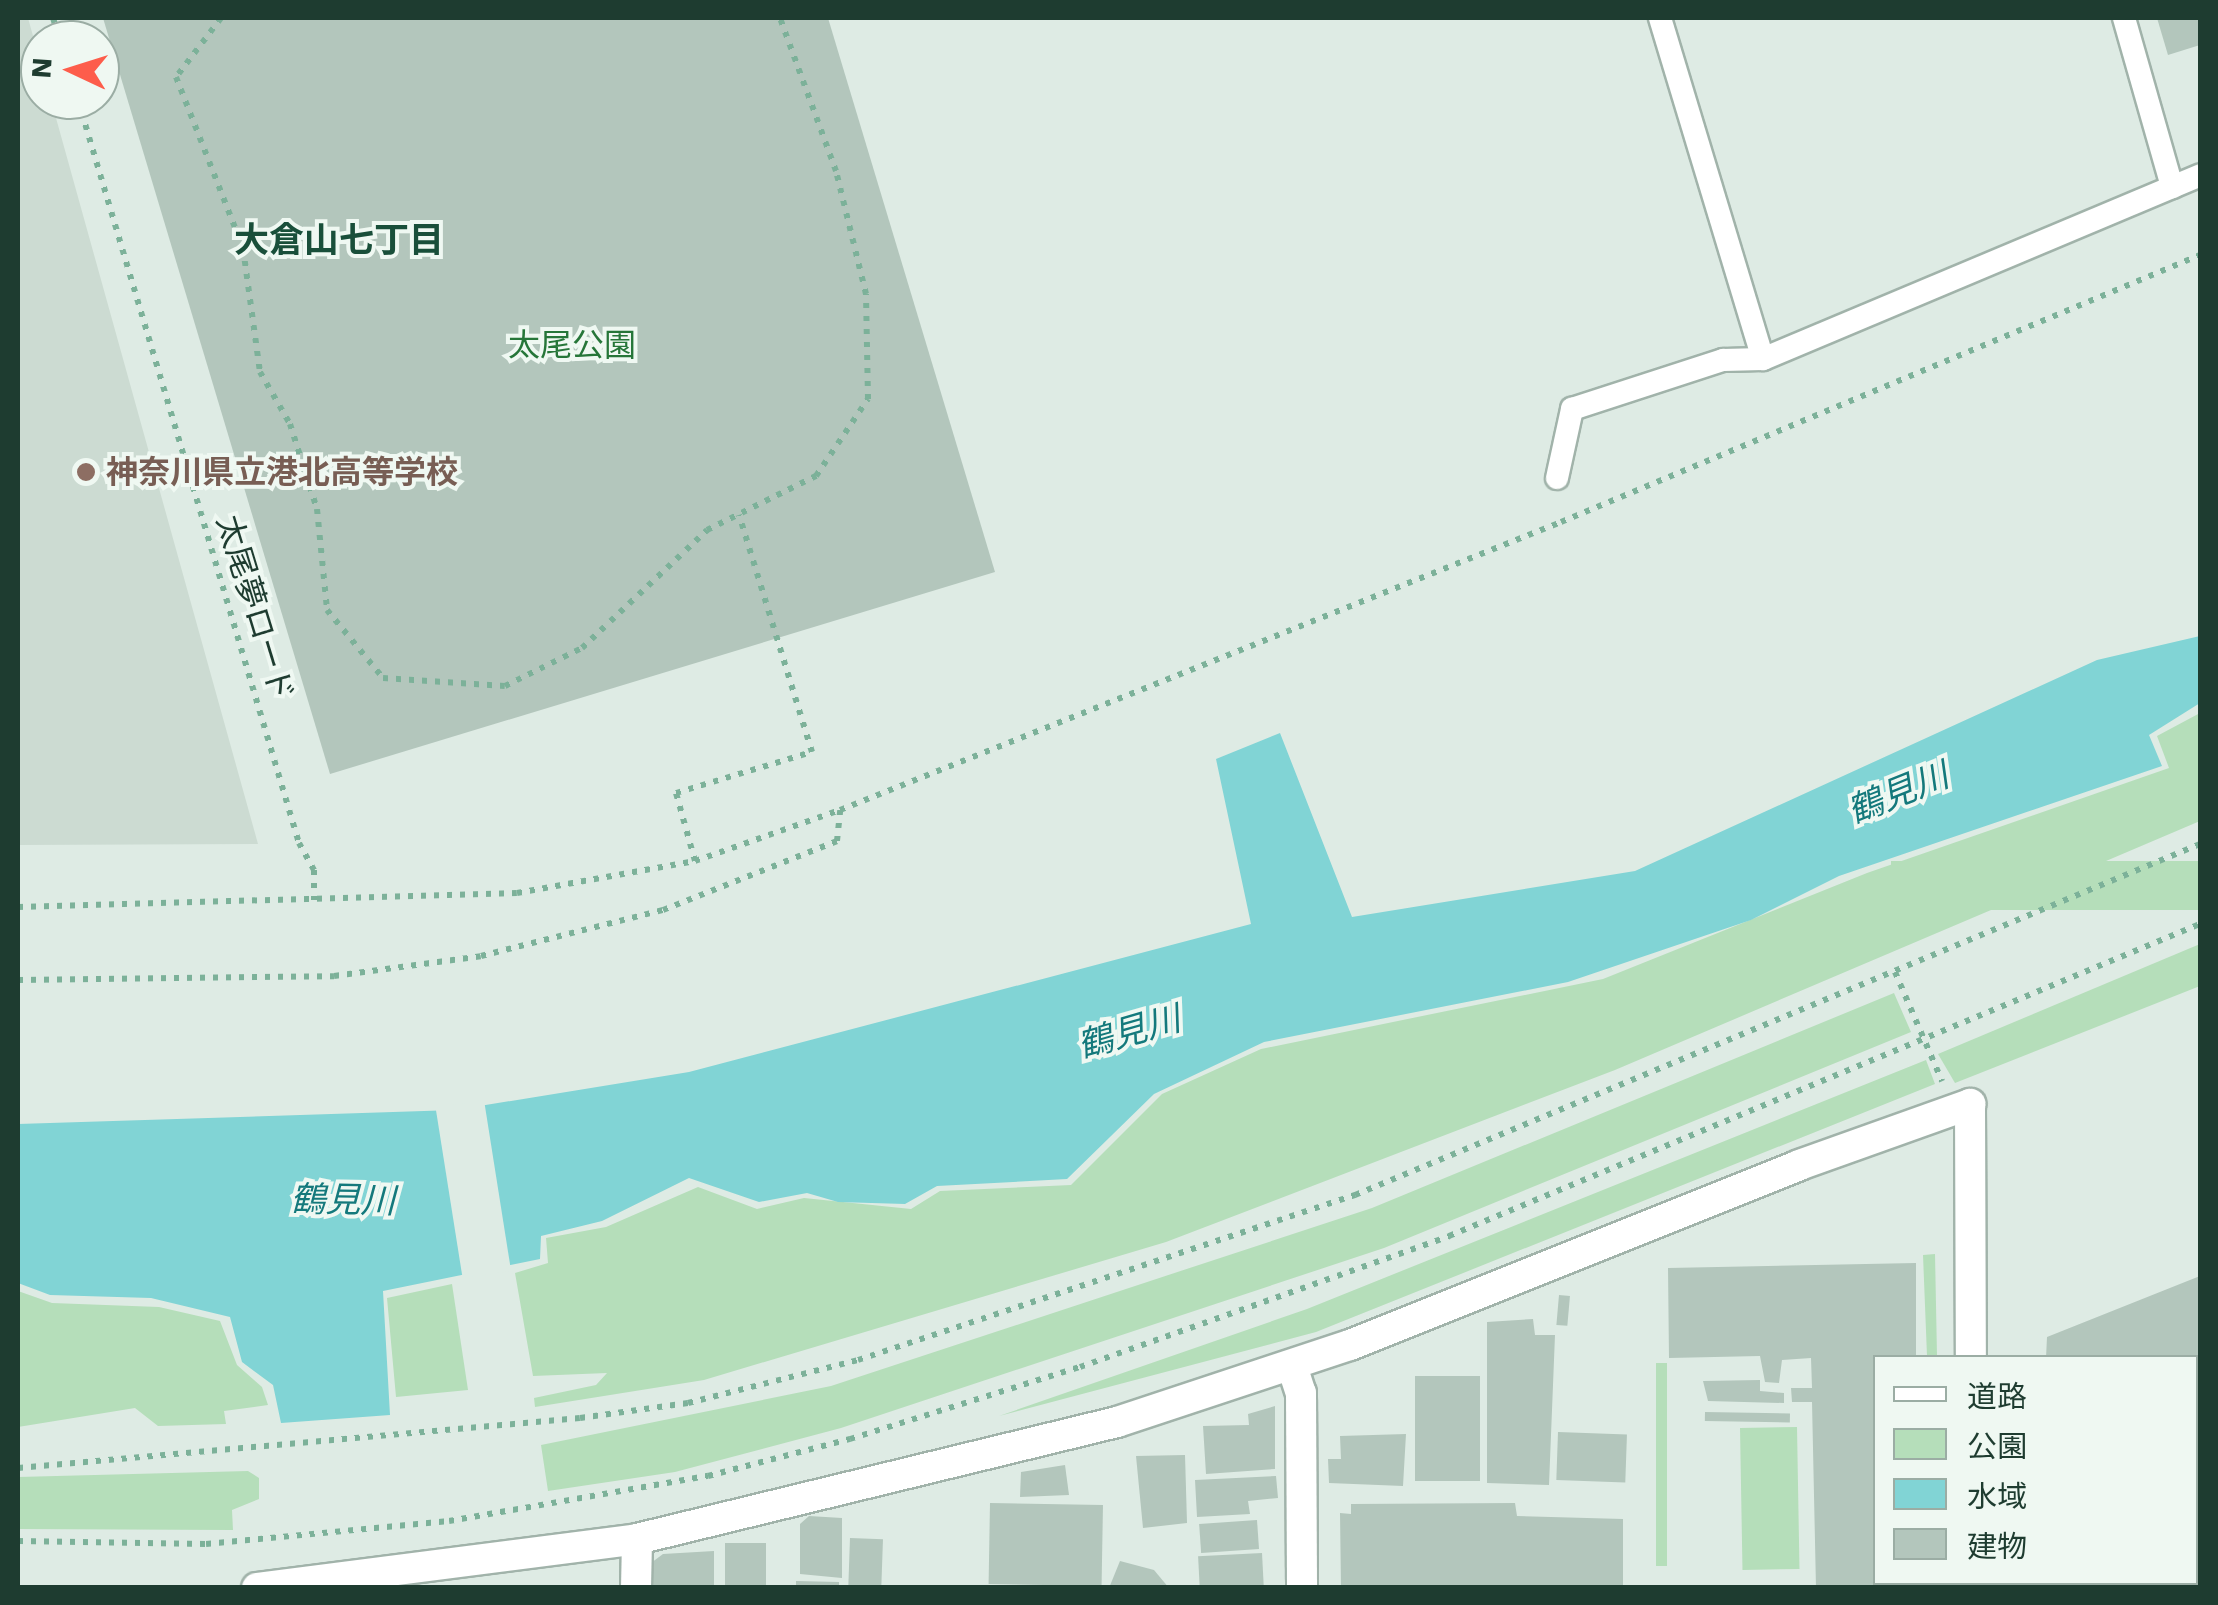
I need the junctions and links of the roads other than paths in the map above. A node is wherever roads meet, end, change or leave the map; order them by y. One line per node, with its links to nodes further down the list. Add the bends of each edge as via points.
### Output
1 (1660, 18): 5 (lane)
2 (2124, 18): 4 (lane)
3 (2200, 175): 4 (lane)
4 (2172, 187): 5 (lane)
5 (1763, 359): 6 (lane, via 1723,360 1572,409)
6 (1557, 478)
7 (1972, 1355): 8 (street, via 1957,1096)
8 (1292, 1366): 9 (street, via 1117,1422); 12 (street, via 1300,1393)
9 (637, 1539): 10 (street); 11 (street)
10 (257, 1588)
11 (636, 1588)
12 (1302, 1588)

